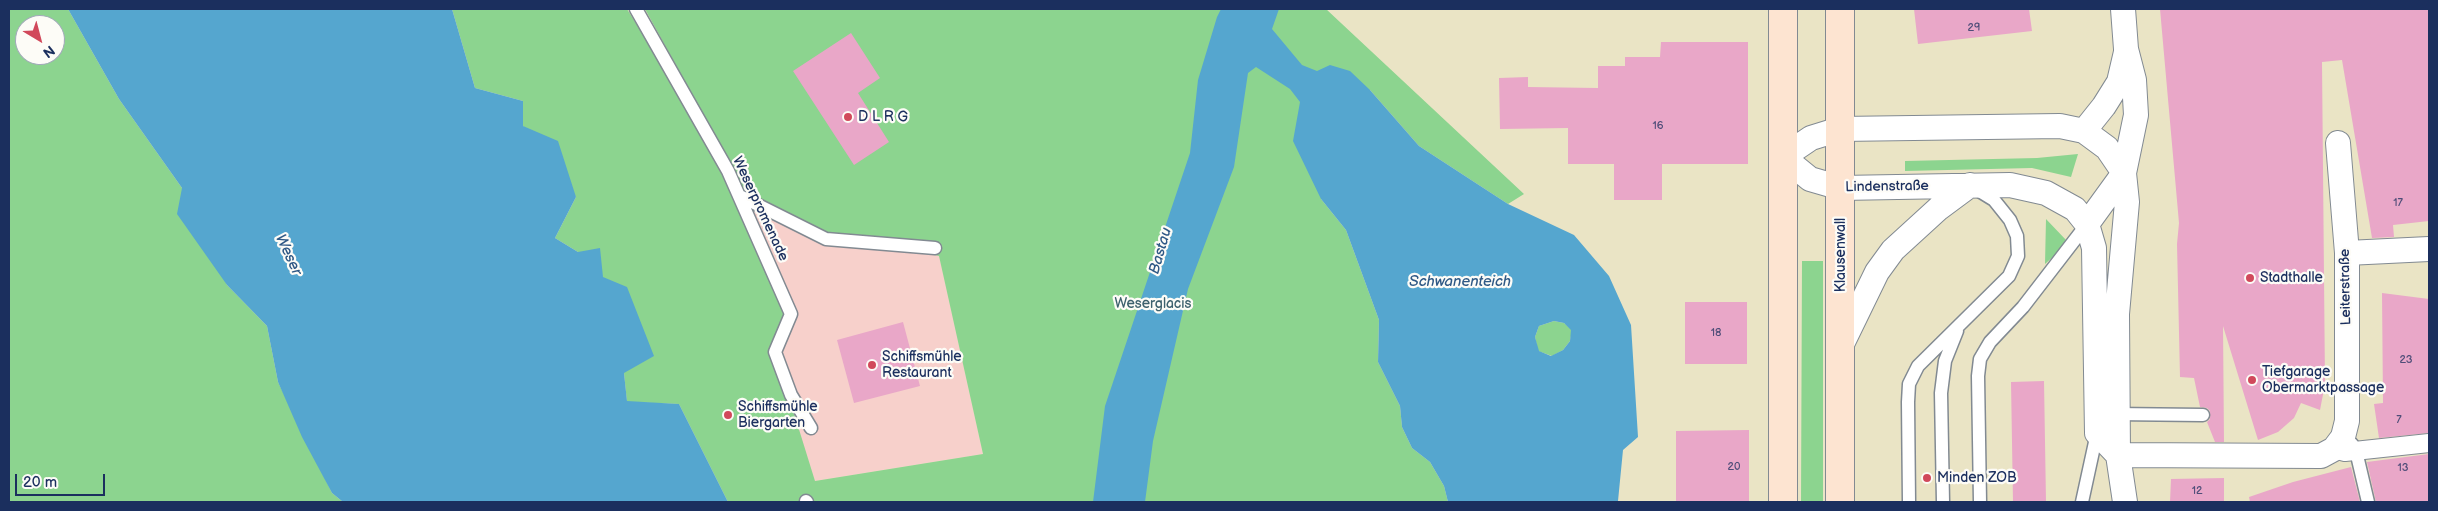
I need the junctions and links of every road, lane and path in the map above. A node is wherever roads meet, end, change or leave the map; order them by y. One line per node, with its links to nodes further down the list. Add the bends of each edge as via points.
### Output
1 (636, 9): 13 (lane, Weserpromenade)
2 (1783, 9): 9 (main road)
3 (1840, 9): 6 (main road, Klausenwall)
4 (2123, 9): 5 (street, Lindenstraße)
5 (2126, 49): 7 (street, Lindenstraße, via 2119,82); 10 (street, Lindenstraße, via 2134,80 2136,115)
6 (1840, 129): 7 (street, Lindenstraße, via 2060,126); 9 (street, Lindenstraße, via 1811,138); 12 (main road, Klausenwall)
7 (2084, 131): 10 (street, Lindenstraße, via 2107,148)
8 (2338, 143): 17 (street, Leiterstraße)
9 (1783, 157): 12 (street, Lindenstraße, via 1810,180); 26 (main road)
10 (2124, 173): 14 (street, Lindenstraße); 21 (street, Lindenstraße, via 2127,202)
11 (1970, 185): 12 (street, Lindenstraße); 14 (street, Lindenstraße, via 2010,185 2046,193 2075,209); 18 (lane, via 1994,200 2010,220 2017,236 2018,256 2010,276); 19 (street, via 1893,250 1877,272)
12 (1841, 188): 19 (main road, Klausenwall)
13 (740, 196): 15 (lane, via 826,239); 22 (lane, Weserpromenade, via 791,314 775,352 791,395)
14 (2087, 224): 21 (street, Lindenstraße, via 2094,248); 30 (lane, via 2023,307 1990,342 1980,360)
15 (935, 248)
16 (2429, 249): 17 (street)
17 (2347, 253): 23 (street, Leiterstraße)
18 (1959, 327): 28 (lane, via 1918,366 1910,384); 29 (lane, via 1945,361 1941,393)
19 (1841, 346): 27 (main road, Klausenwall)
20 (2203, 415): 21 (lane)
21 (2104, 420): 25 (street, Lindenstraße); 31 (lane)
22 (811, 428)
23 (2345, 443): 24 (street); 25 (street, via 2321,456 2305,457); 33 (lane, Leiterstraße)
24 (2429, 443)
25 (2118, 455): 32 (street, Lindenstraße)
26 (1783, 502)
27 (1840, 502)
28 (1909, 502)
29 (1943, 502)
30 (1980, 502)
31 (2082, 502)
32 (2125, 502)
33 (2368, 502)

